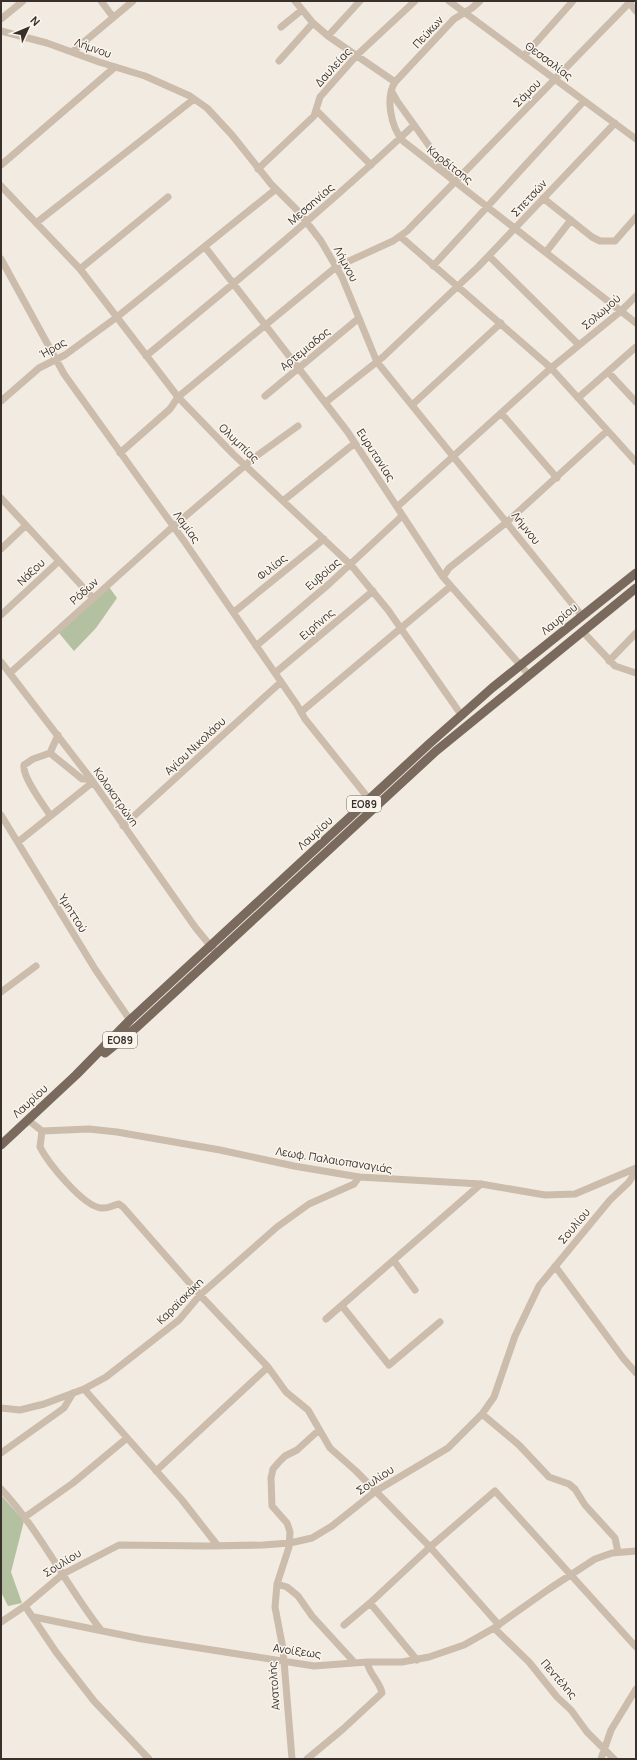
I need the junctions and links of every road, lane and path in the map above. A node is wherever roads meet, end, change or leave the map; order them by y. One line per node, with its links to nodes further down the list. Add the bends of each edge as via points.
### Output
1 (23, 1): 15 (street)
2 (101, 1): 14 (street)
3 (133, 1): 14 (street)
4 (295, 1): 11 (street)
5 (360, 1): 19 (street)
6 (415, 1): 21 (street, Δαυλείας)
7 (449, 1): 13 (street, Θεσσαλίας)
8 (480, 1): 13 (street, Πεύκων)
9 (573, 1): 22 (street)
10 (629, 2): 12 (street); 25 (street, Σάμου)
11 (302, 10): 16 (street); 17 (street)
12 (636, 11)
13 (465, 13): 22 (street, Θεσσαλίας); 26 (street, Πεύκων, via 454,19)
14 (113, 17): 20 (street)
15 (1, 19)
16 (313, 23): 19 (street); 23 (street)
17 (281, 27)
18 (1, 31): 20 (street, Λήμνου)
19 (328, 36): 21 (street)
20 (72, 52): 24 (street, Λήμνου)
21 (357, 55): 26 (street); 30 (street, Δαυλείας, via 320,97)
22 (524, 56): 25 (street, Θεσσαλίας)
23 (279, 61)
24 (115, 67): 28 (street, Λήμνου, via 167,85); 35 (street)
25 (555, 80): 29 (street, Θεσσαλίας); 38 (street, Σάμου)
26 (395, 82): 27 (street, Καρδίτσης)
27 (392, 91): 32 (street, via 396,101); 34 (street, Καρδίτσης, via 391,116)
28 (194, 99): 37 (street, Λήμνου, via 219,120); 47 (street)
29 (584, 101): 31 (street, Θεσσαλίας); 43 (street)
30 (317, 111): 36 (street); 37 (street, Δαυλείας)
31 (615, 123): 33 (street, Θεσσαλίας); 42 (street, Σπετσών)
32 (414, 125): 34 (street, Μεσσηνίας); 38 (street)
33 (635, 136)
34 (400, 138): 36 (street, Μεσσηνίας); 38 (street, Καρδίτσης)
35 (1, 165)
36 (371, 165): 46 (street, Μεσσηνίας)
37 (258, 169): 40 (street, Λήμνου)
38 (454, 182): 43 (street, Καρδίτσης); 49 (street, Σάμου)
39 (1, 186): 47 (street, Ολυμπίας)
40 (276, 189): 46 (street, Λήμνου); 50 (street, Ήρας)
41 (168, 197): 56 (street)
42 (543, 198): 45 (street); 48 (street, Σπετσών)
43 (486, 208): 48 (street, Καρδίτσης); 54 (street)
44 (636, 217): 45 (street, via 618,238 611,242 596,240)
45 (571, 220): 51 (street)
46 (308, 222): 55 (street, Λήμνου); 57 (street, Μεσσηνίας)
47 (36, 223): 56 (street, Ολυμπίας)
48 (514, 230): 51 (street, Καρδίτσης); 52 (street, Σπετσών)
49 (401, 237): 54 (street); 55 (street)
50 (205, 247): 57 (street, Ευρυτανίας); 61 (street, Ήρας)
51 (546, 252): 60 (street, Καρδίτσης)
52 (489, 256): 58 (street, Σπετσών); 66 (street)
53 (1, 259): 69 (street, Λαμίας)
54 (433, 266): 58 (street)
55 (336, 267): 62 (street, Λήμνου); 65 (street)
56 (80, 269): 61 (street, Ολυμπίας)
57 (235, 284): 65 (street, Ευρυτανίας); 68 (street, Μεσσηνίας)
58 (457, 286): 63 (street); 70 (street, Σπετσών)
59 (636, 296): 60 (street, Σολωμού)
60 (621, 311): 64 (street, Καρδίτσης); 66 (street, Σολωμού)
61 (117, 317): 68 (street, Ολυμπίας); 69 (street, Ήρας)
62 (359, 318): 70 (street, Λήμνου); 71 (street, Αρτεμιαδος)
63 (500, 323): 72 (street); 80 (street)
64 (636, 323)
65 (267, 325): 71 (street, Ευρυτανίας); 75 (street)
66 (579, 345): 72 (street, Σολωμού)
67 (636, 347): 73 (street)
68 (146, 356): 75 (street, Ολυμπίας)
69 (56, 360): 77 (street, Ήρας, via 39,368); 85 (street, Λαμίας)
70 (378, 362): 78 (street, Σπετσών); 80 (street, Λήμνου)
71 (299, 367): 74 (street, Αρτεμιαδος); 78 (street, Ευρυτανίας)
72 (551, 368): 76 (street); 81 (street, Σολωμού)
73 (608, 372): 76 (street); 79 (street)
74 (264, 396)
75 (178, 397): 85 (street, via 170,409); 88 (street, Ολυμπίας)
76 (578, 398): 83 (street)
77 (1, 401)
78 (326, 402): 84 (street, Ευρυτανίας)
79 (636, 402)
80 (412, 406): 86 (street, Λήμνου)
81 (501, 413): 86 (street, Σολωμού); 89 (street)
82 (298, 426): 88 (street, Ρόδων)
83 (607, 431): 87 (street); 89 (street)
84 (355, 443): 91 (street); 92 (street, Ευρυτανίας)
85 (120, 453): 96 (street, Λαμίας)
86 (453, 456): 92 (street, Σολωμού); 94 (street, Λήμνου)
87 (636, 462)
88 (245, 465): 91 (street, Ολυμπίας); 96 (street, Ρόδων)
89 (557, 478): 94 (street)
90 (1, 498): 95 (street)
91 (284, 500): 97 (street, Ολυμπίας)
92 (397, 507): 93 (street, Ευρυτανίας)
93 (402, 516): 100 (street, Ευβοίας); 102 (street, Ευρυτανίας)
94 (507, 522): 102 (street, via 449,568); 109 (street, Λήμνου)
95 (25, 526): 98 (street); 99 (street)
96 (174, 526): 106 (street, Ρόδων); 107 (street, Λαμίας)
97 (324, 539): 100 (street, Ολυμπίας); 107 (street, Φιλίας)
98 (1, 549)
99 (58, 562): 106 (street); 108 (street, Νάξου)
100 (351, 565): 105 (street, Ολυμπίας); 113 (street, Ευβοίας)
101 (636, 573): 109 (main road, Λαυρίου / ΕΟ89)
102 (443, 577): 103 (street, Ευρυτανίας)
103 (451, 586): 110 (street); 116 (street, Ευρυτανίας)
104 (636, 588): 111 (main road, Λαυρίου / ΕΟ89)
105 (373, 591): 110 (street, Ολυμπίας); 119 (street, Ειρήνης)
106 (93, 598): 117 (street, Ρόδων)
107 (234, 612): 113 (street, Λαμίας)
108 (1, 615)
109 (582, 616): 116 (main road, Λαυρίου / ΕΟ89)
110 (402, 629): 122 (street); 123 (street, Ολυμπίας)
111 (583, 632): 114 (street); 120 (main road, Λαυρίου / ΕΟ89)
112 (636, 633): 114 (street)
113 (256, 646): 119 (street, Λαμίας)
114 (609, 661): 118 (street, via 621,670)
115 (1, 662): 117 (street, Κολοκοτρώνη)
116 (521, 665): 120 (street, Ευρυτανίας); 123 (main road, Λαυρίου / ΕΟ89)
117 (10, 673): 124 (street, Κολοκοτρώνη)
118 (636, 673)
119 (275, 674): 121 (street, Λαμίας)
120 (529, 675): 133 (main road, Λαυρίου / ΕΟ89, via 436,751)
121 (281, 682): 122 (street, Λαμίας); 130 (street, Αγίου Νικολάου)
122 (301, 712): 127 (street, Λαμίας, via 331,754)
123 (462, 716): 127 (main road, Λαυρίου / ΕΟ89)
124 (58, 735): 125 (street); 126 (street, Κολοκοτρώνη)
125 (50, 753): 126 (street, via 82,779); 129 (street, via 33,758 23,769)
126 (92, 781): 129 (street); 130 (street, Κολοκοτρώνη)
127 (369, 799): 132 (main road, Λαυρίου / ΕΟ89)
128 (1, 815): 131 (street, Υμηττού)
129 (50, 815): 131 (street)
130 (123, 826): 132 (street, Κολοκοτρώνη)
131 (18, 842): 136 (street, Υμηττού, via 79,944)
132 (210, 946): 133 (street, Κολοκοτρώνη); 136 (main road, Λαυρίου / ΕΟ89)
133 (217, 954): 137 (main road, Λαυρίου / ΕΟ89, via 137,1027)
134 (36, 966): 135 (street)
135 (1, 992)
136 (130, 1020): 137 (main road, Λαυρίου / ΕΟ89)
137 (76, 1075): 138 (main road, Λαυρίου / ΕΟ89)
138 (28, 1120): 139 (street); 140 (main road, Λαυρίου / ΕΟ89)
139 (42, 1131): 142 (street, Λεωφ. Παλαιοπαναγιάς, via 89,1129 117,1132); 148 (street, Πεντέλης, via 40,1147 66,1182 95,1206 108,1208 119,1204 123,1207)
140 (1, 1145)
141 (635, 1169): 143 (street, Σουλίου); 144 (street, Λεωφ. Παλαιοπαναγιάς, via 588,1190 569,1195 545,1195)
142 (359, 1177): 144 (street, Λεωφ. Παλαιοπαναγιάς); 148 (street, Καραϊσκάκη, via 354,1184 316,1200 289,1217)
143 (634, 1180): 146 (street, Σουλίου, via 610,1200)
144 (481, 1184): 145 (street)
145 (394, 1261): 147 (street); 149 (street)
146 (555, 1266): 154 (street); 159 (street, Σουλίου, via 539,1286 524,1314 496,1391)
147 (415, 1290)
148 (200, 1295): 153 (street, Πεντέλης); 156 (street, Καραϊσκάκη, via 182,1318 171,1327 119,1368)
149 (342, 1306): 150 (street); 151 (street, via 389,1364)
150 (326, 1319)
151 (440, 1322)
152 (636, 1362): 154 (street)
153 (268, 1367): 160 (street, Πεντέλης, via 286,1392 308,1410); 163 (street)
154 (630, 1367): 155 (street)
155 (636, 1373)
156 (84, 1389): 157 (street, Καραϊσκάκη); 161 (street)
157 (73, 1394): 158 (street, Καραϊσκάκη, via 31,1408); 162 (street, via 64,1408)
158 (1, 1408)
159 (482, 1414): 165 (street, Σουλίου, via 448,1448); 170 (street, via 519,1445 549,1477 569,1484 575,1489 585,1505 615,1538)
160 (319, 1430): 165 (street, Πεντέλης, via 330,1448); 167 (street, via 297,1450 281,1459 271,1476 272,1506 289,1528)
161 (127, 1438): 163 (street); 166 (street)
162 (1, 1453)
163 (156, 1471): 168 (street)
164 (1, 1489): 166 (street)
165 (376, 1491): 167 (street, Σουλίου, via 318,1535); 169 (street, Πεντέλης)
166 (25, 1517): 172 (street)
167 (290, 1543): 168 (street, Σουλίου); 174 (street, Ανατολής)
168 (218, 1546): 172 (street, Σουλίου, via 119,1545)
169 (430, 1547): 173 (street, via 496,1491); 175 (street); 180 (street, Πεντέλης)
170 (618, 1552): 171 (street, Ανοίξεως); 173 (street, Ανοίξεως, via 602,1556)
171 (636, 1552)
172 (63, 1574): 176 (street, Σουλίου); 181 (street, via 82,1606)
173 (570, 1575): 180 (street, Ανοίξεως); 182 (street)
174 (277, 1584): 184 (street, Ανατολής, via 275,1608 280,1623); 186 (street, via 298,1596 312,1616)
175 (370, 1603): 179 (street); 183 (street)
176 (25, 1606): 177 (street); 178 (street, Σουλίου)
177 (34, 1617): 181 (street, Ανοίξεως); 189 (street, via 56,1652 94,1700)
178 (1, 1622)
179 (344, 1625)
180 (497, 1626): 183 (street, Ανοίξεως, via 464,1645); 188 (street, Πεντέλης, via 571,1710 587,1732)
181 (101, 1630): 184 (street, Ανοίξεως)
182 (636, 1647)
183 (417, 1660): 185 (street, Ανοίξεως, via 396,1663)
184 (284, 1662): 186 (street, Ανοίξεως, via 320,1666); 190 (street, Ανατολής)
185 (367, 1662): 186 (street, Ανοίξεως); 191 (street, via 382,1693)
186 (355, 1663)
187 (636, 1689): 188 (street, via 611,1730)
188 (604, 1748): 192 (street); 193 (street, Πεντέλης)
189 (149, 1759)
190 (292, 1759)
191 (306, 1759)
192 (601, 1759)
193 (614, 1759)

